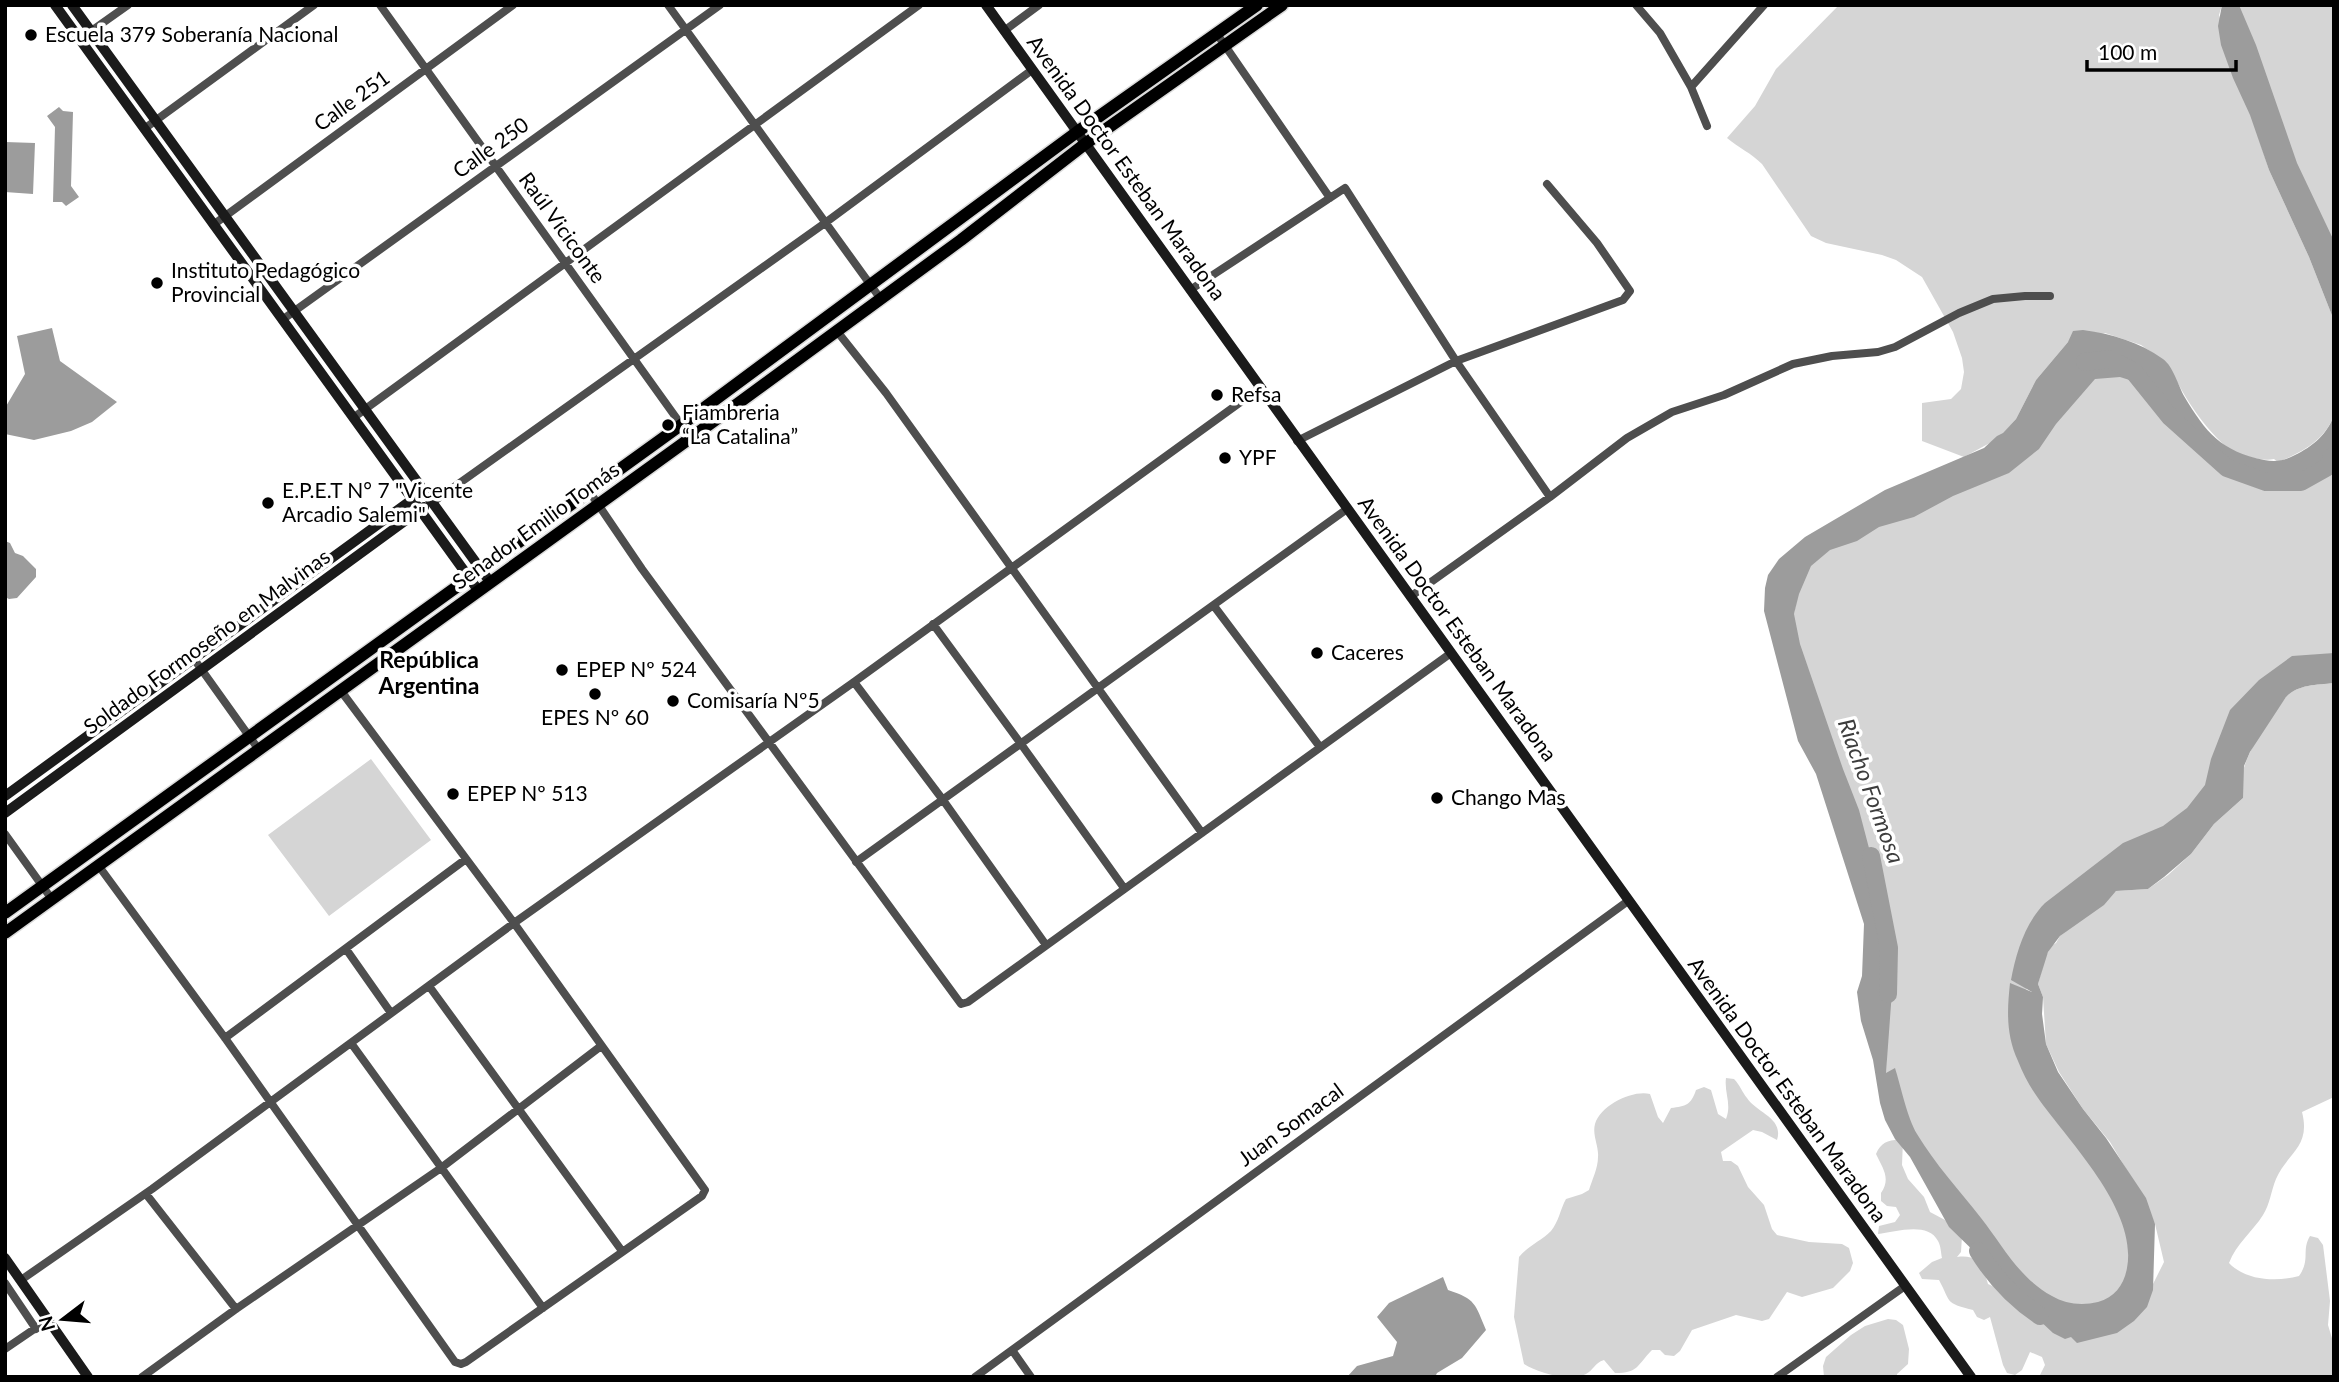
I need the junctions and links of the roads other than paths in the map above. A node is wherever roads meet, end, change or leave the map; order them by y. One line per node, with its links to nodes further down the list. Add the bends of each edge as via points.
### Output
1 (55, 5): 20 (main road)
2 (72, 5): 17 (main road)
3 (128, 5): 17 (street)
4 (314, 5): 25 (street)
5 (380, 5): 22 (street, Raúl Viciconte)
6 (513, 5): 22 (street, Calle 251)
7 (668, 5): 16 (street)
8 (720, 5): 16 (street, Calle 250)
9 (919, 5): 26 (street)
10 (986, 5): 18 (main road, Avenida Doctor Esteban Maradona)
11 (1040, 5): 18 (street)
12 (1257, 5): 19 (main road, Senador Emilio Tomás)
13 (1282, 5): 21 (main road, Senador Emilio Tomás)
14 (1636, 5): 24 (street, via 1660,33)
15 (1764, 5): 24 (street)
16 (686, 30): 26 (street); 31 (street, Calle 250)
17 (92, 31): 20 (street); 25 (main road)
18 (1004, 31): 23 (main road, Avenida Doctor Esteban Maradona)
19 (1217, 34): 21 (street); 29 (main road, Senador Emilio Tomás)
20 (80, 39): 28 (main road)
21 (1225, 45): 30 (main road, Senador Emilio Tomás); 33 (street)
22 (426, 69): 31 (street, Raúl Viciconte); 34 (street, Calle 251)
23 (1032, 70): 29 (main road, Avenida Doctor Esteban Maradona); 35 (street)
24 (1691, 87): 27 (street)
25 (155, 119): 28 (street); 34 (main road)
26 (754, 125): 35 (street); 37 (street)
27 (1706, 126)
28 (144, 129): 36 (main road)
29 (1077, 132): 30 (main road, Avenida Doctor Esteban Maradona); 38 (main road, Senador Emilio Tomás)
30 (1085, 144): 39 (main road, Avenida Doctor Esteban Maradona); 41 (main road, Senador Emilio Tomás)
31 (496, 166): 37 (street, Raúl Viciconte); 42 (street, Calle 250)
32 (1547, 184): 46 (street, via 1630,291 1623,300)
33 (1330, 198): 39 (street); 46 (street, via 1345,188)
34 (224, 217): 36 (street, Calle 251); 42 (main road)
35 (825, 223): 38 (street); 45 (street)
36 (213, 225): 43 (main road)
37 (566, 262): 45 (street, Raúl Viciconte); 48 (street)
38 (871, 285): 41 (street); 50 (main road, Senador Emilio Tomás)
39 (1190, 290): 47 (main road, Avenida Doctor Esteban Maradona)
40 (2050, 296): 55 (street, via 1993,299 1895,347 1793,364 1672,412 1627,438)
41 (880, 298): 44 (main road, Senador Emilio Tomás)
42 (294, 312): 43 (street, Calle 250); 48 (main road)
43 (282, 320): 49 (main road)
44 (836, 330): 51 (main road, Senador Emilio Tomás); 61 (street)
45 (635, 358): 50 (street, Raúl Viciconte); 57 (street)
46 (1456, 361): 52 (street); 55 (street)
47 (1260, 388): 52 (main road, Avenida Doctor Esteban Maradona); 61 (street)
48 (365, 410): 49 (street); 53 (main road)
49 (353, 418): 56 (main road)
50 (681, 425): 51 (street, Raúl Viciconte); 54 (main road, Senador Emilio Tomás)
51 (690, 437): 58 (main road, Senador Emilio Tomás)
52 (1297, 440): 59 (main road, Avenida Doctor Esteban Maradona)
53 (424, 490): 56 (main road, Soldado Formoseño en Malvinas); 57 (main road)
54 (589, 491): 58 (street); 62 (main road, Senador Emilio Tomás)
55 (1550, 497): 66 (street)
56 (413, 500): 60 (main road); 70 (main road, Soldado Formoseño en Malvinas)
57 (433, 502): 60 (main road, Soldado Formoseño en Malvinas); 62 (main road)
58 (599, 505): 64 (main road, Senador Emilio Tomás); 76 (street)
59 (1348, 509): 66 (main road, Avenida Doctor Esteban Maradona); 67 (street)
60 (420, 510): 63 (main road); 71 (main road, Soldado Formoseño en Malvinas)
61 (1011, 568): 68 (street); 73 (street)
62 (480, 570): 63 (main road, Senador Emilio Tomás); 64 (main road)
63 (468, 578): 65 (main road); 75 (main road, Senador Emilio Tomás)
64 (490, 582): 65 (main road, Senador Emilio Tomás)
65 (478, 590): 74 (main road, Senador Emilio Tomás)
66 (1410, 597): 69 (main road, Avenida Doctor Esteban Maradona)
67 (1214, 606): 73 (street); 78 (street)
68 (933, 624): 72 (street); 77 (street)
69 (1451, 653): 78 (street); 91 (main road, Avenida Doctor Esteban Maradona)
70 (194, 659): 71 (street); 80 (main road, Soldado Formoseño en Malvinas)
71 (202, 670): 75 (street); 82 (main road, Soldado Formoseño en Malvinas)
72 (854, 682): 76 (street); 81 (street)
73 (1099, 690): 77 (street); 83 (street)
74 (341, 691): 79 (main road, Senador Emilio Tomás); 85 (street)
75 (250, 737): 79 (street); 88 (main road, Senador Emilio Tomás)
76 (769, 741): 86 (street); 93 (street)
77 (1021, 744): 81 (street); 89 (street)
78 (1320, 747): 83 (street)
79 (259, 750): 87 (main road, Senador Emilio Tomás)
80 (5, 796)
81 (943, 800): 86 (street); 95 (street)
82 (5, 813)
83 (1202, 833): 89 (street)
84 (5, 834): 88 (street)
85 (466, 859): 93 (street); 96 (street)
86 (856, 862): 95 (street, via 961,1004)
87 (98, 865): 90 (main road, Senador Emilio Tomás); 99 (street)
88 (42, 886): 90 (street); 92 (main road, Senador Emilio Tomás)
89 (1124, 888): 95 (street)
90 (51, 898): 94 (main road, Senador Emilio Tomás)
91 (1628, 901): 111 (main road, Avenida Doctor Esteban Maradona); 117 (street, Juan Somacal)
92 (5, 913)
93 (514, 923): 97 (street); 101 (street)
94 (5, 933)
95 (1046, 945)
96 (346, 949): 98 (street); 99 (street)
97 (429, 986): 98 (street); 103 (street)
98 (391, 1013): 100 (street)
99 (225, 1038): 102 (street)
100 (351, 1044): 102 (street); 104 (street)
101 (601, 1046): 103 (street); 107 (street, via 705,1190)
102 (270, 1104): 105 (street); 106 (street)
103 (519, 1109): 104 (street); 107 (street)
104 (441, 1168): 106 (street); 112 (street)
105 (146, 1194): 109 (street); 113 (street)
106 (357, 1225): 112 (street, via 455,1362 466,1362); 113 (street)
107 (622, 1251): 112 (street)
108 (5, 1258): 109 (main road)
109 (21, 1280): 114 (main road)
110 (5, 1283): 115 (street)
111 (1905, 1286): 122 (street); 123 (main road, Avenida Doctor Esteban Maradona)
112 (543, 1308)
113 (236, 1309): 119 (street)
114 (50, 1319): 115 (street); 118 (main road)
115 (36, 1329): 116 (street)
116 (5, 1349)
117 (1012, 1350): 120 (street, Juan Somacal); 121 (street)
118 (88, 1377)
119 (142, 1377)
120 (975, 1377)
121 (1031, 1377)
122 (1777, 1377)
123 (1971, 1377)

